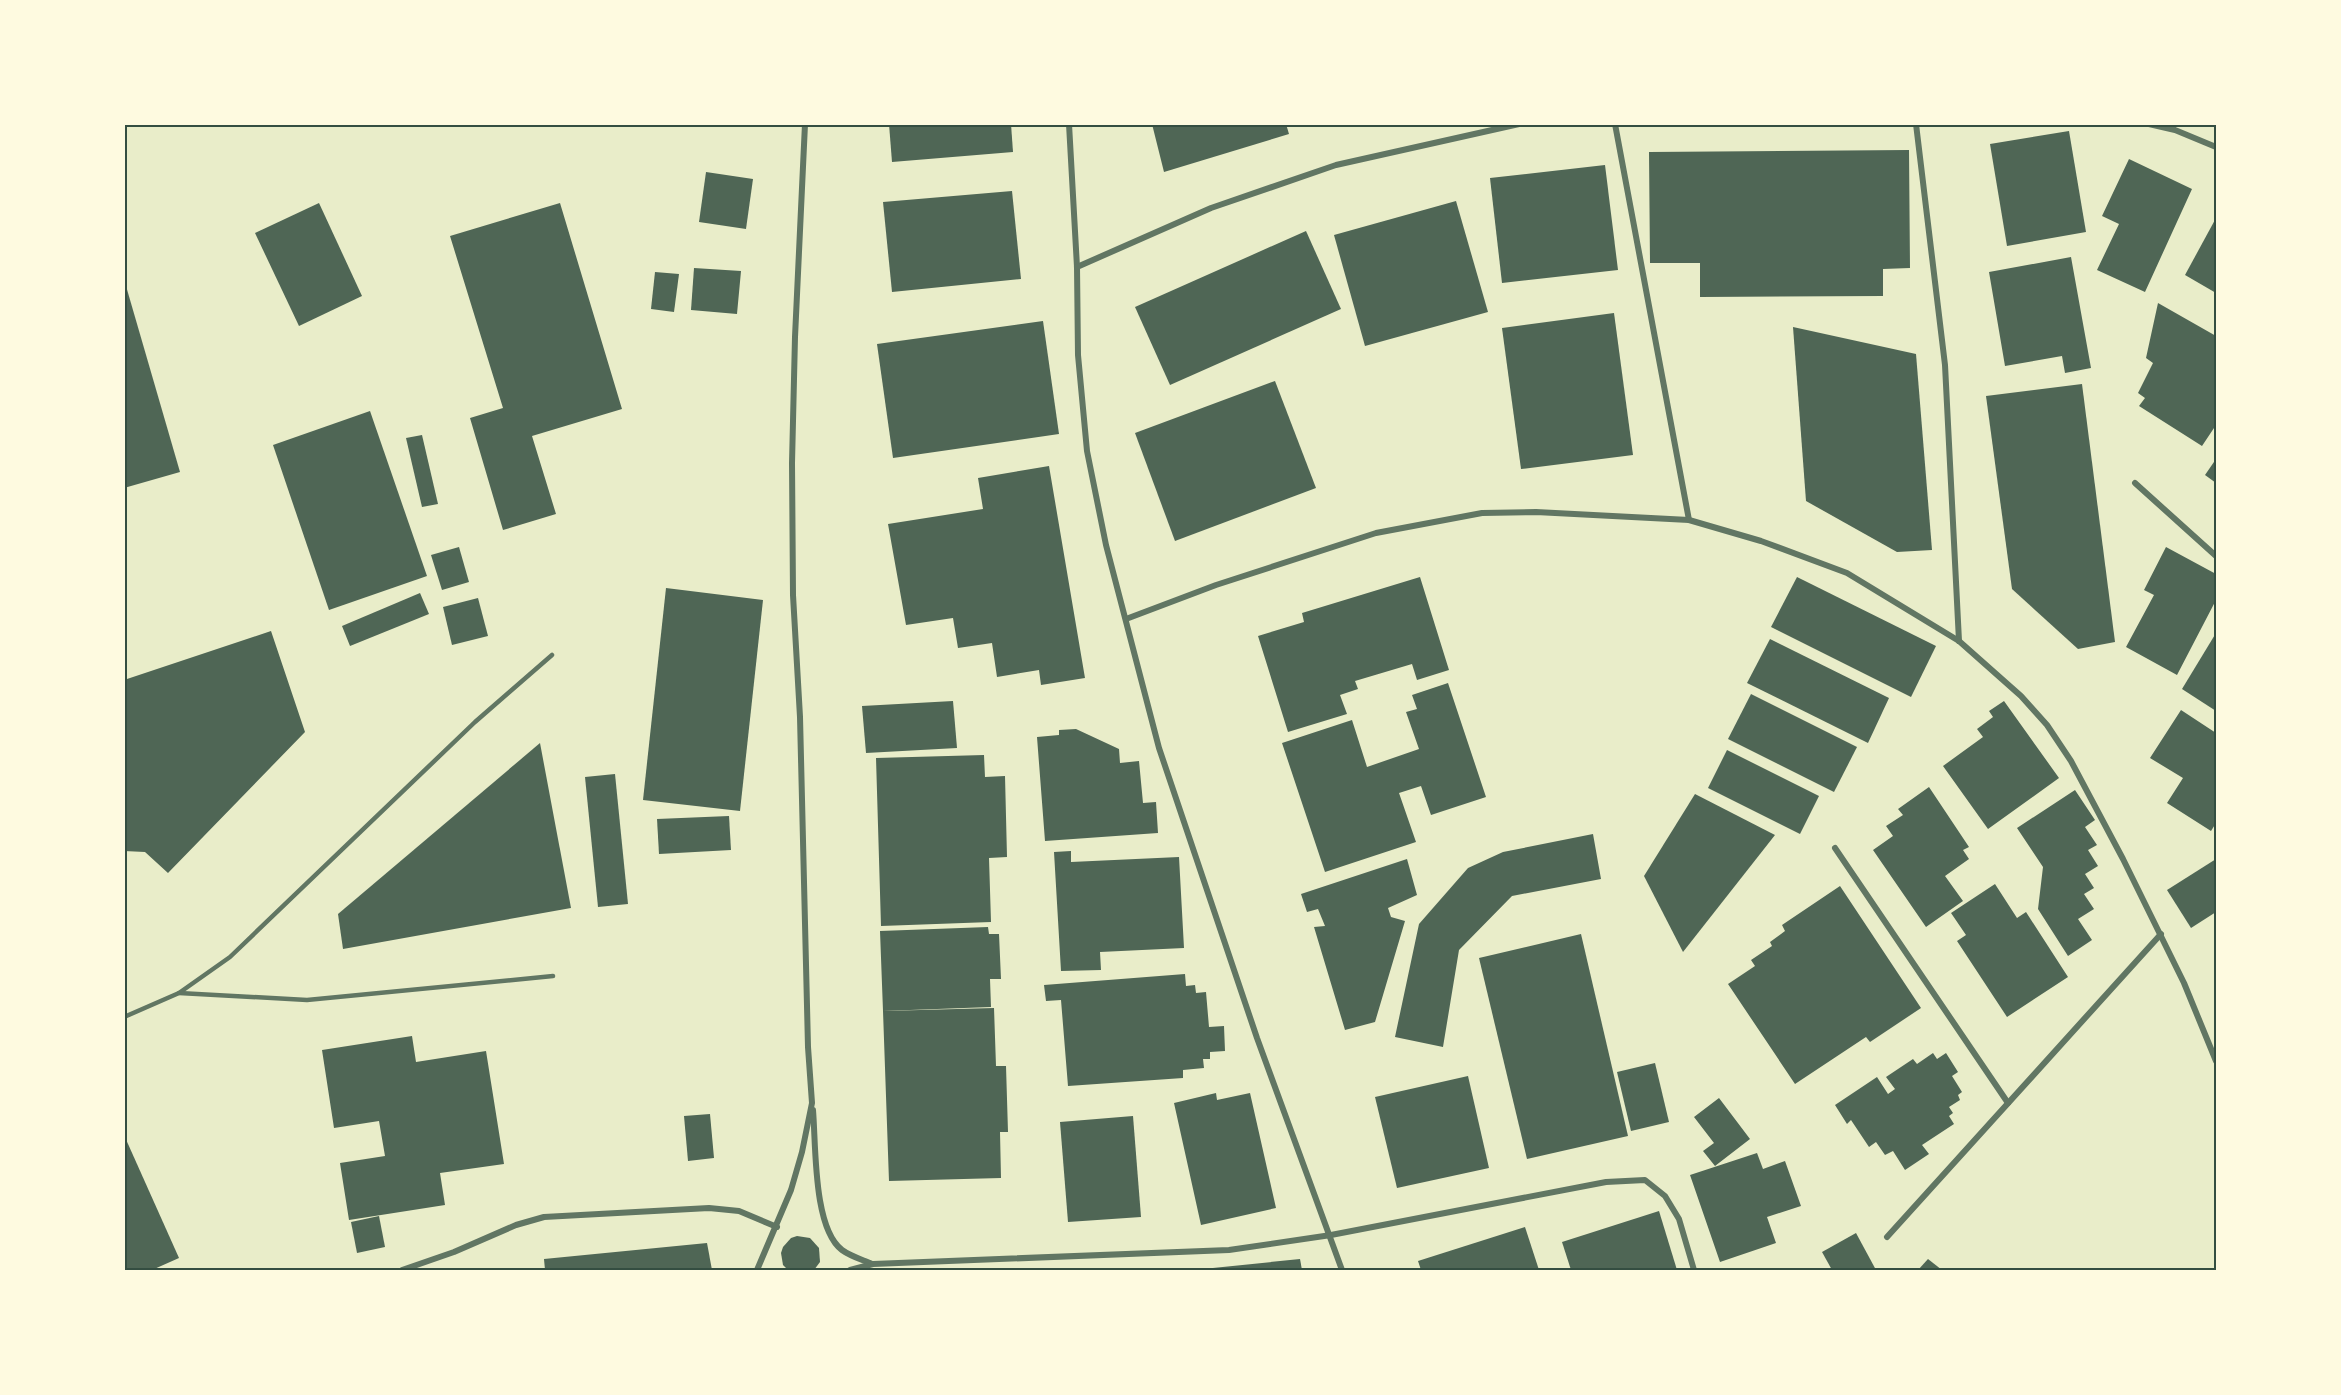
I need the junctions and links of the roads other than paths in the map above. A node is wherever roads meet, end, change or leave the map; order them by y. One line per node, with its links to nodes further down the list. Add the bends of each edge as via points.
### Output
1 (805, 124): 22 (street, via 795,337 793,583)
2 (1069, 124): 8 (street)
3 (1519, 124): 8 (street, via 1336,165 1211,208)
4 (1615, 124): 10 (street)
5 (1916, 124): 13 (street, via 1945,365)
6 (2149, 124): 7 (street)
7 (2217, 147)
8 (1077, 267): 12 (street, via 1078,355 1087,451)
9 (2135, 483): 11 (street)
10 (1689, 520): 12 (street, via 1536,512 1482,513 1424,523 1376,532 1314,552); 13 (street, via 1847,573)
11 (2217, 556)
12 (1126, 620): 24 (street, via 1159,747 1206,889)
13 (1959, 641): 16 (street, via 2021,696 2047,725 2097,808)
14 (552, 655): 18 (lane, via 475,722 230,957)
15 (1835, 848): 21 (street)
16 (2161, 934): 20 (street); 21 (street)
17 (553, 976): 18 (lane, via 307,999)
18 (180, 993): 19 (lane)
19 (124, 1017)
20 (2217, 1060)
21 (2008, 1102): 25 (street)
22 (812, 1103): 23 (street, via 802,1152); 26 (street, via 825,1224 832,1240 843,1251)
23 (777, 1227): 27 (street, via 739,1211 709,1208 544,1217); 28 (street)
24 (1331, 1235): 26 (street, via 1229,1250); 30 (street); 31 (street, via 1606,1182 1645,1180 1665,1196 1678,1219)
25 (1887, 1237)
26 (873, 1264): 29 (street)
27 (402, 1270)
28 (758, 1270)
29 (850, 1270)
30 (1342, 1270)
31 (1694, 1270)

